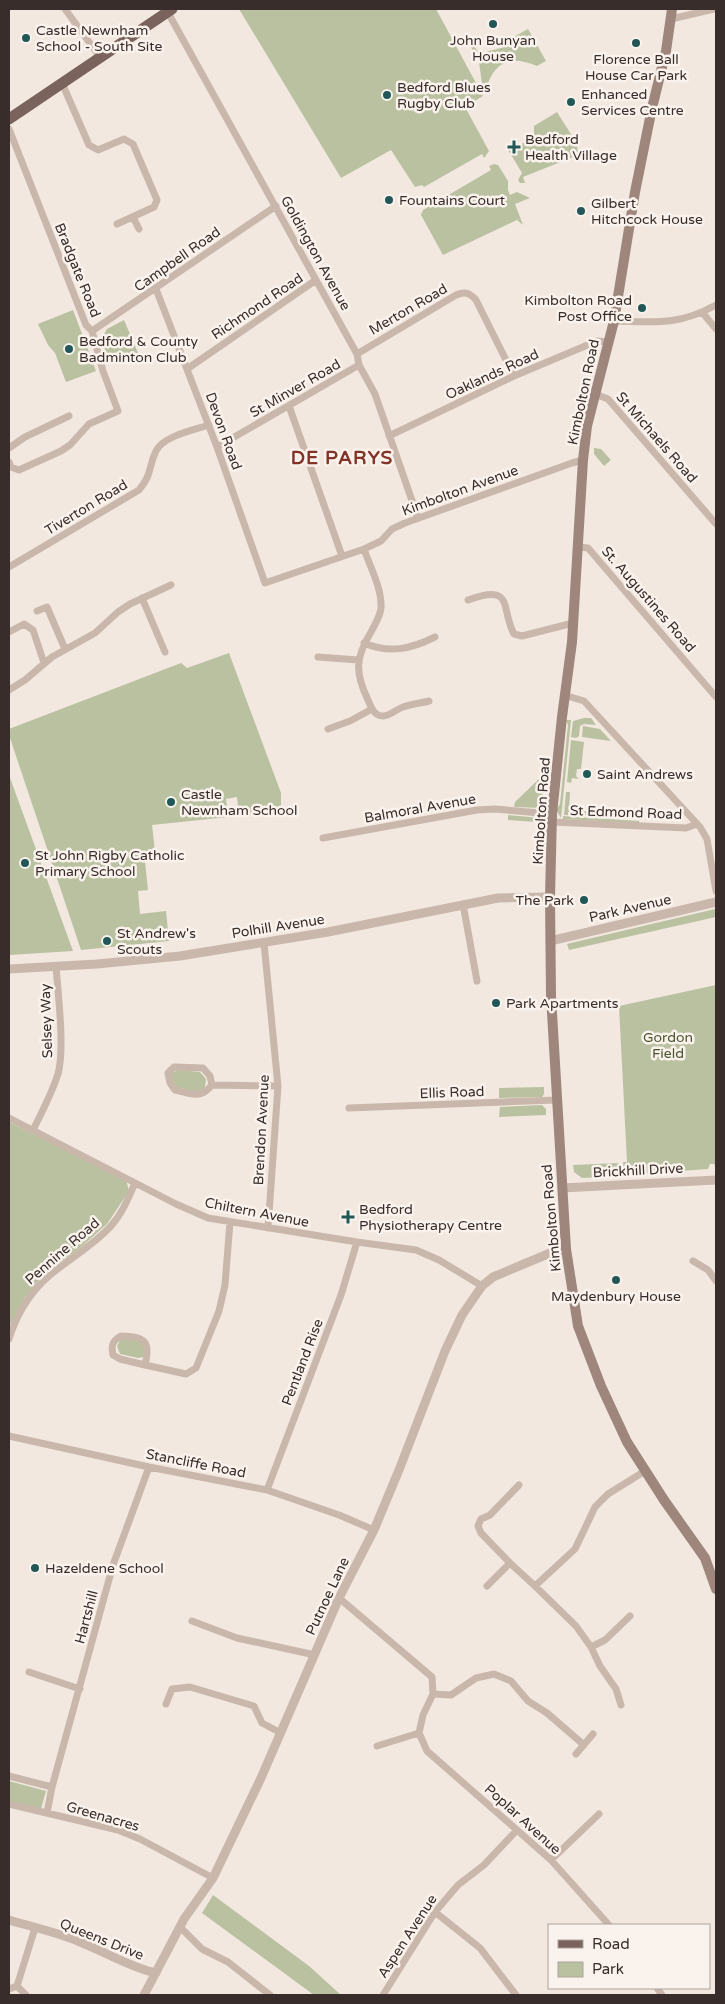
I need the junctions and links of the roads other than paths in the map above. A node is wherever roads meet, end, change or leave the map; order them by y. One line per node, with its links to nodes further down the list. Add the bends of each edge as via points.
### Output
1 (65, 9): 5 (street)
2 (714, 9): 4 (street)
3 (169, 10): 5 (main road); 9 (street, Goldington Avenue)
4 (672, 14): 17 (main road, Kimbolton Road, via 643,153)
5 (100, 57): 6 (main road)
6 (62, 83): 7 (main road); 10 (street, via 90,145 98,150 124,139 133,144 157,200 154,207)
7 (9, 119)
8 (9, 129): 19 (street, Bradgate Road, via 86,325)
9 (276, 206): 13 (street, Goldington Avenue); 14 (street, Campbell Road)
10 (134, 217): 11 (street); 12 (street)
11 (117, 224)
12 (139, 229)
13 (316, 280): 21 (street, Goldington Avenue); 23 (street, Richmond Road)
14 (156, 289): 19 (street, Campbell Road); 23 (street, Devon Road)
15 (716, 305): 16 (street)
16 (702, 312): 17 (street, via 651,323); 18 (street)
17 (614, 321): 20 (main road, Kimbolton Road)
18 (716, 329)
19 (92, 331): 33 (street, Bradgate Road, via 118,411 89,424 61,451 19,470 11,467)
20 (608, 342): 24 (street, Oaklands Road, via 597,341); 25 (main road, Kimbolton Road)
21 (357, 354): 22 (street, Goldington Avenue); 24 (street, Merton Road, via 456,295 468,293 476,300)
22 (359, 365): 26 (street, St Minver Road); 29 (street, Goldington Avenue, via 374,394)
23 (187, 369): 28 (street, Devon Road)
24 (514, 376): 29 (street, Oaklands Road)
25 (595, 394): 32 (main road, Kimbolton Road); 35 (street, St Michaels Road, via 608,399)
26 (289, 406): 30 (street, St Minver Road); 38 (street)
27 (69, 416): 31 (street, via 24,437)
28 (208, 425): 30 (street, Devon Road); 39 (street, Tiverton Road, via 161,444 147,480 139,490)
29 (389, 436): 34 (street, Goldington Avenue)
30 (217, 447): 40 (street, Devon Road)
31 (9, 448)
32 (583, 460): 34 (street, Kimbolton Avenue); 36 (main road, Kimbolton Road)
33 (9, 462)
34 (418, 518): 37 (street, Kimbolton Avenue, via 392,530 381,541)
35 (716, 524)
36 (578, 547): 45 (main road, Kimbolton Road); 56 (street, St. Augustines Road, via 588,548)
37 (364, 549): 38 (street, Kimbolton Avenue); 48 (street, via 377,584 381,609)
38 (342, 556): 40 (street, Kimbolton Avenue)
39 (9, 567)
40 (265, 583)
41 (171, 585): 42 (street)
42 (142, 598): 49 (street, via 118,612 95,633); 50 (street)
43 (468, 600): 45 (street, via 492,594 501,598 506,604 514,634 522,636)
44 (37, 611): 49 (street, via 47,607)
45 (573, 623): 55 (main road, Kimbolton Road)
46 (9, 632): 53 (street, via 24,624 33,630)
47 (435, 637): 48 (street, via 412,647 392,650 376,649)
48 (364, 643): 52 (street)
49 (65, 649): 53 (street)
50 (165, 652)
51 (318, 657): 52 (street)
52 (358, 660): 58 (street, via 360,678)
53 (44, 663): 54 (street)
54 (9, 690)
55 (564, 695): 60 (main road, Kimbolton Road); 61 (street, via 584,701)
56 (716, 697)
57 (429, 701): 58 (street, via 382,716)
58 (372, 709): 59 (street)
59 (328, 729)
60 (552, 818): 61 (street, St Edmond Road, via 686,828); 62 (street, Balmoral Avenue, via 495,809 477,810); 64 (main road, Kimbolton Road)
61 (697, 824): 63 (street, via 707,840)
62 (323, 838)
63 (716, 891)
64 (550, 897): 66 (street, Polhill Avenue, via 498,898); 67 (main road, Kimbolton Road)
65 (716, 902): 67 (street, Park Avenue)
66 (463, 904): 68 (street, Polhill Avenue); 71 (street)
67 (550, 941): 74 (main road, Kimbolton Road)
68 (264, 943): 69 (street, Polhill Avenue, via 180,956); 73 (street, Brendon Avenue)
69 (56, 966): 70 (street, Polhill Avenue); 77 (street, Selsey Way, via 61,1056 51,1092)
70 (9, 969)
71 (477, 981)
72 (212, 1085): 72 (street, via 197,1096 175,1090 168,1073 174,1067 203,1068); 73 (street)
73 (278, 1086): 82 (street, Brendon Avenue)
74 (556, 1100): 75 (street, Ellis Road); 80 (main road, Kimbolton Road)
75 (349, 1108)
76 (9, 1118): 77 (street, Chiltern Avenue)
77 (32, 1130): 79 (street, Chiltern Avenue)
78 (716, 1180): 80 (street, Brickhill Drive)
79 (135, 1183): 81 (street, Chiltern Avenue, via 194,1212); 88 (street, Pennine Road, via 124,1208 110,1227 40,1283 14,1321)
80 (562, 1188): 84 (main road, Kimbolton Road)
81 (230, 1222): 82 (street, Chiltern Avenue); 89 (street, via 223,1294 196,1368 186,1374)
82 (268, 1228): 83 (street, Chiltern Avenue)
83 (357, 1242): 87 (street, Chiltern Avenue, via 416,1250); 94 (street, Pentland Rise, via 341,1295)
84 (566, 1249): 87 (street, Putnoe Lane, via 508,1269); 92 (main road, Kimbolton Road, via 578,1326 612,1412)
85 (693, 1261): 86 (street, via 708,1270)
86 (716, 1280)
87 (482, 1286): 95 (street, Putnoe Lane, via 462,1315 445,1351)
88 (9, 1339)
89 (145, 1365): 89 (street, via 113,1356 111,1347 115,1339 128,1336 147,1344)
90 (9, 1436): 91 (street, Stancliffe Road)
91 (149, 1467): 94 (street, Stancliffe Road); 106 (street, Hartshill, via 113,1566)
92 (645, 1471): 98 (street, via 608,1494 595,1507 575,1549); 99 (main road, Kimbolton Road, via 705,1558)
93 (519, 1485): 96 (street, via 490,1515 481,1519 478,1526)
94 (267, 1490): 95 (street, Stancliffe Road)
95 (374, 1530): 100 (street, Putnoe Lane)
96 (510, 1563): 97 (street); 98 (street)
97 (487, 1586)
98 (535, 1586): 103 (street, via 576,1626)
99 (716, 1589)
100 (339, 1598): 104 (street, Putnoe Lane); 107 (street, via 432,1677)
101 (630, 1616): 103 (street, via 605,1640)
102 (192, 1621): 104 (street, via 236,1638)
103 (591, 1647): 109 (street, via 616,1689)
104 (315, 1655): 110 (street, Putnoe Lane)
105 (30, 1672): 106 (street)
106 (80, 1690): 117 (street, Hartshill)
107 (433, 1694): 111 (street); 113 (street, via 452,1695 476,1678 494,1674 512,1680 528,1701)
108 (166, 1704): 110 (street, via 172,1689 190,1687 254,1706 262,1723)
109 (621, 1705)
110 (281, 1733): 123 (street, Putnoe Lane)
111 (419, 1733): 114 (street); 121 (street, Poplar Avenue, via 427,1750)
112 (593, 1734): 113 (street)
113 (584, 1744): 115 (street)
114 (377, 1746)
115 (576, 1754)
116 (9, 1776): 117 (street, Greenacres)
117 (52, 1787): 119 (street, Hartshill)
118 (9, 1804): 119 (street, Greenacres)
119 (46, 1813): 123 (street, Greenacres, via 118,1830)
120 (599, 1814): 122 (street)
121 (517, 1830): 122 (street, Poplar Avenue); 124 (street, Aspen Avenue, via 458,1885)
122 (551, 1860): 126 (street, Poplar Avenue)
123 (213, 1878): 127 (street, Putnoe Lane)
124 (435, 1912): 135 (street, Aspen Avenue); 136 (street, via 480,1948)
125 (9, 1920): 128 (street, Queens Drive)
126 (608, 1924)
127 (180, 1927): 129 (street, Putnoe Lane); 134 (street, via 202,1949 228,1962)
128 (35, 1928): 129 (street, Queens Drive, via 77,1940 138,1969); 130 (street)
129 (156, 1973): 133 (street, Putnoe Lane)
130 (17, 1986): 131 (street); 132 (street)
131 (9, 1989)
132 (26, 1995)
133 (144, 1995)
134 (270, 1995)
135 (383, 1995)
136 (516, 1995)

